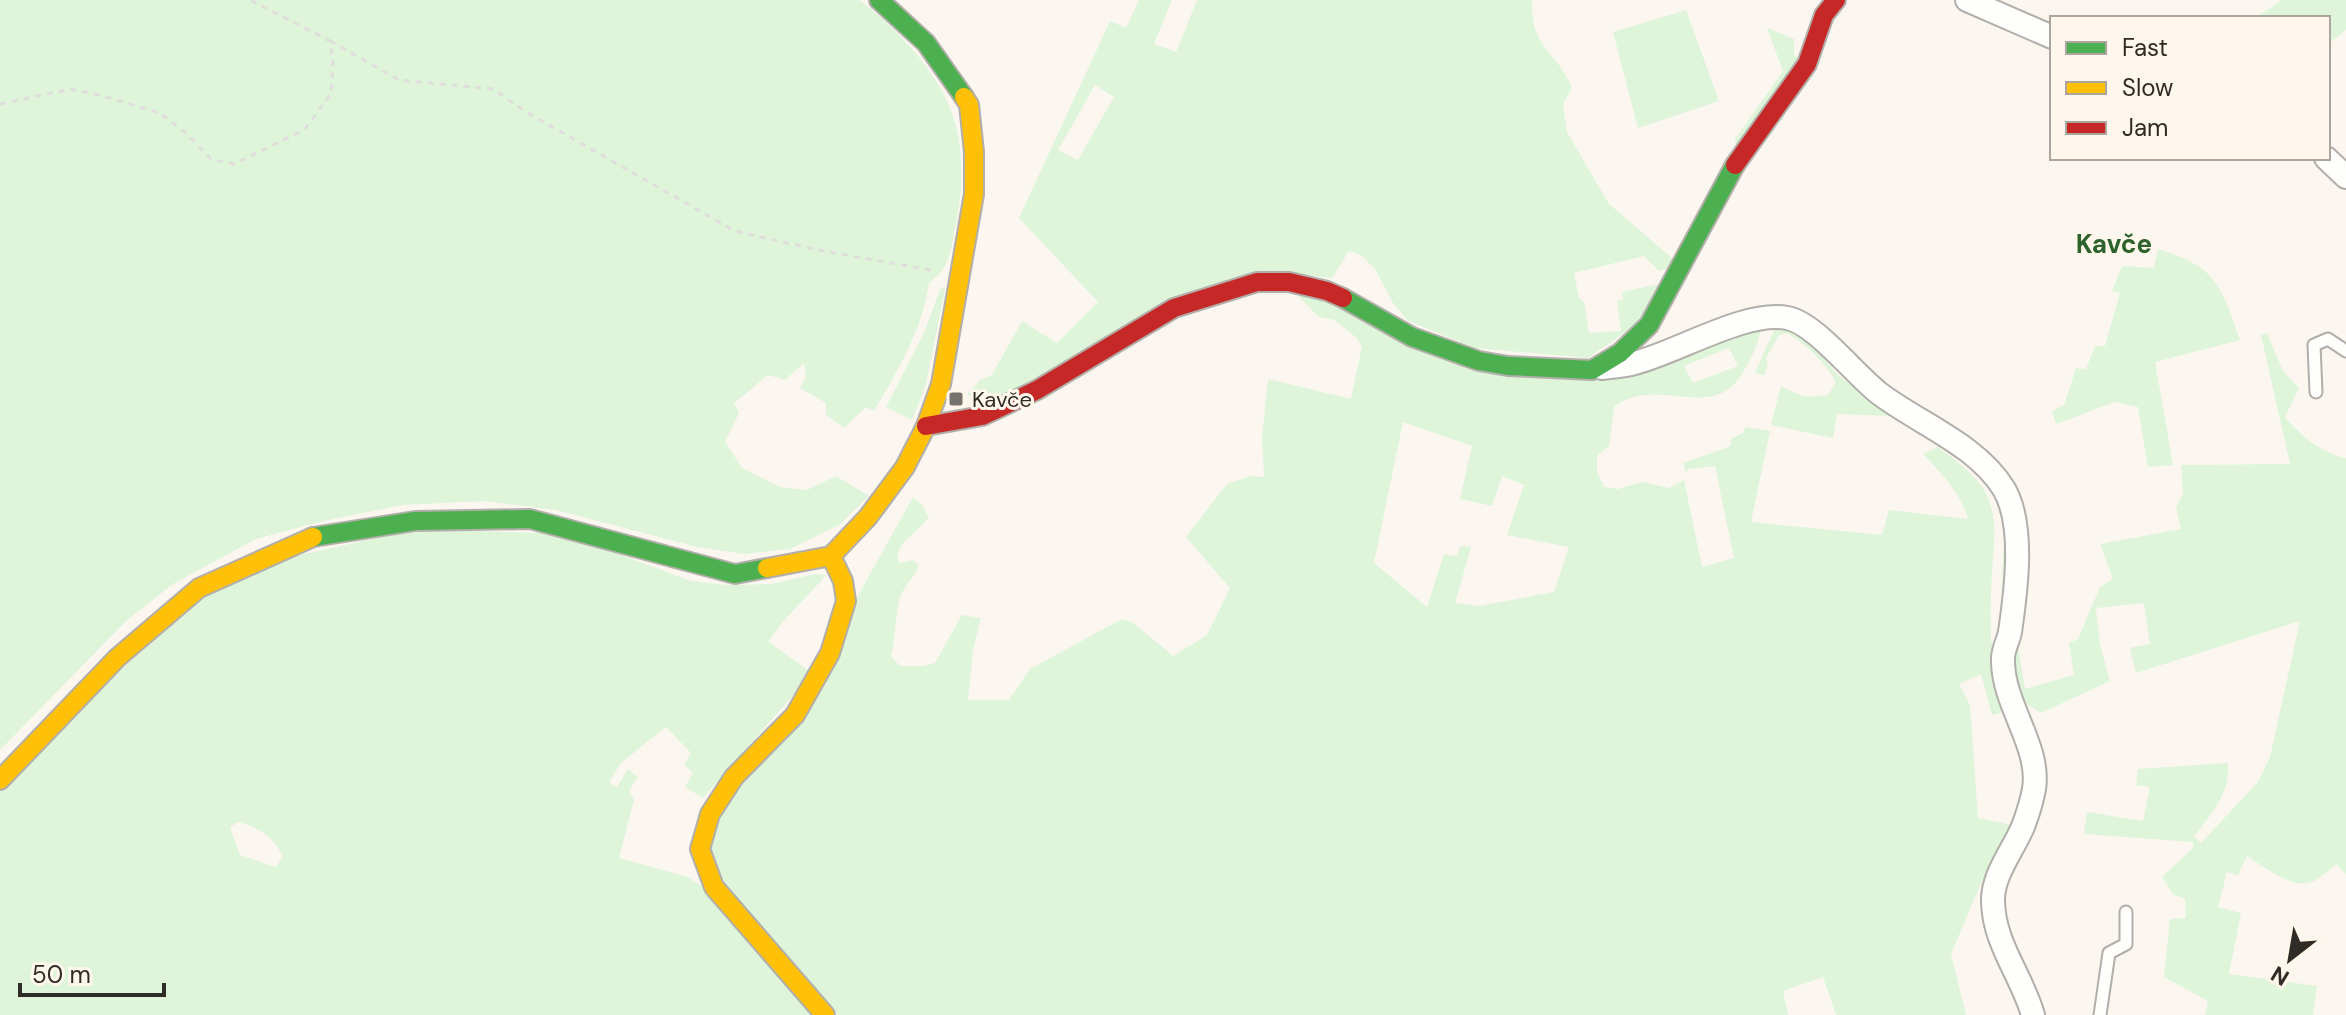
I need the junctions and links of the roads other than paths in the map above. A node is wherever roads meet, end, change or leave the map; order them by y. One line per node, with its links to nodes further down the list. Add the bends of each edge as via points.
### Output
1 (879, 0): 10 (street, via 926,43 969,105 974,194 941,384)
2 (1836, 0): 8 (street, via 1824,15 1807,64 1735,165 1649,325 1620,353)
3 (1967, 0): 4 (street)
4 (2050, 36)
5 (2328, 160): 6 (street)
6 (2346, 177)
7 (2346, 351): 9 (lane, via 2328,339 2314,345)
8 (1592, 370): 10 (street, via 1479,361 1412,337 1327,291 1289,282 1257,282 1174,308 1037,390 982,416); 15 (street, via 1632,364 1759,318 1787,318 1809,326 1867,384 1957,443 2002,486 2014,509 2017,567 2010,635 2002,656 2004,682 2033,759 2034,786 2025,823 1993,898 1996,928)
9 (2316, 392)
10 (926, 426): 11 (street, via 905,467)
11 (831, 556): 12 (street, via 735,574 530,519 415,521 313,537 199,588 117,658); 14 (street, via 846,601 830,653 795,715 734,777 710,814 700,849 714,887)
12 (0, 780)
13 (2126, 912): 16 (lane, via 2126,944 2109,953)
14 (825, 1015)
15 (2033, 1015)
16 (2100, 1015)

